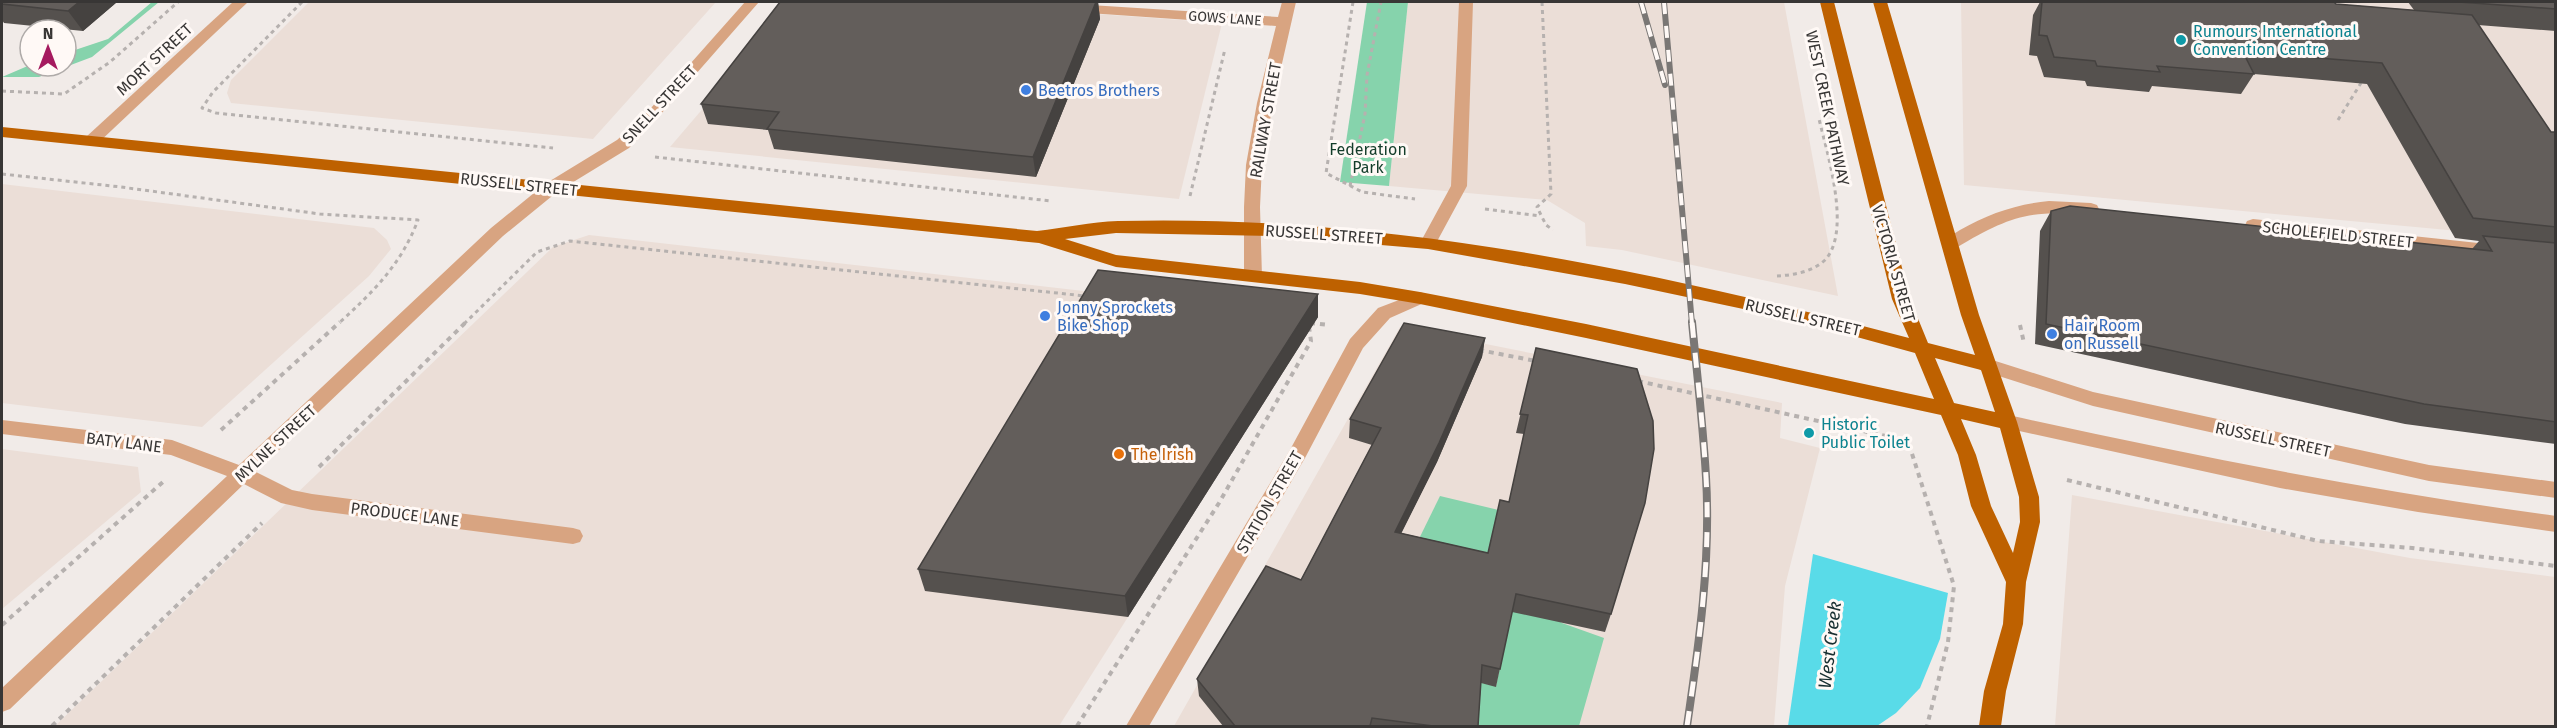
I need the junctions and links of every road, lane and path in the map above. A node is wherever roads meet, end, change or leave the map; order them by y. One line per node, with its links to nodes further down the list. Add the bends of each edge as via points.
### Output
1 (178, 2): 16 (path, via 110,62 64,94)
2 (242, 2): 20 (street, MORT STREET)
3 (303, 2): 21 (path, via 213,92 202,108 216,114)
4 (752, 2): 25 (street, SNELL STREET, via 648,120 617,148)
5 (1289, 2): 14 (street, RAILWAY STREET)
6 (1353, 2): 24 (path, via 1326,173)
7 (1381, 2): 24 (path)
8 (1466, 2): 29 (street, via 1459,186)
9 (1542, 2): 26 (path)
10 (1827, 2): 45 (main road, VICTORIA STREET, via 1884,237 1901,299)
11 (1880, 2): 38 (main road, VICTORIA STREET)
12 (1058, 6): 13 (street, GOWS LANE)
13 (1232, 18): 14 (street, GOWS LANE); 27 (path, via 1191,195)
14 (1284, 22): 34 (street, RAILWAY STREET, via 1256,156)
15 (2361, 83): 18 (path)
16 (2, 91)
17 (1818, 118): 40 (path, WEST CREEK PATHWAY, via 1834,189 1835,239 1825,259)
18 (2337, 120)
19 (2, 132): 20 (main road, RUSSELL STREET)
20 (91, 141): 25 (main road, RUSSELL STREET)
21 (559, 148)
22 (647, 156): 28 (path)
23 (2, 174): 32 (path, via 320,214)
24 (1350, 186): 29 (path, via 1362,192)
25 (551, 188): 35 (main road, RUSSELL STREET); 53 (street, MYLNE STREET, via 497,232)
26 (1551, 194)
27 (1184, 199)
28 (1060, 201)
29 (1449, 204): 31 (path); 37 (street)
30 (2108, 210): 38 (street, via 2069,206 2019,209 2000,215)
31 (1541, 216)
32 (417, 220)
33 (2237, 224): 39 (street, SCHOLEFIELD STREET)
34 (1251, 229): 35 (main road, RUSSELL STREET, via 1116,227); 37 (main road, RUSSELL STREET); 41 (street, RAILWAY STREET)
35 (1037, 237): 41 (main road, RUSSELL STREET, via 1116,261)
36 (570, 242): 42 (path)
37 (1428, 243): 45 (main road, RUSSELL STREET, via 1702,294)
38 (1950, 244): 48 (main road, VICTORIA STREET)
39 (2508, 252)
40 (1800, 275)
41 (1253, 277): 43 (main road, RUSSELL STREET)
42 (1089, 297)
43 (1420, 298): 44 (street, STATION STREET, via 1384,313); 50 (main road, RUSSELL STREET)
44 (1368, 329): 61 (path, via 1308,323 1311,341 1219,503); 62 (street, STATION STREET)
45 (1920, 345): 48 (main road, RUSSELL STREET); 50 (main road, VICTORIA STREET)
46 (1473, 349): 47 (path)
47 (1542, 362)
48 (1986, 364): 51 (main road, VICTORIA STREET); 55 (street, RUSSELL STREET, via 2092,399 2429,473)
49 (1633, 380): 63 (path, via 1908,441 1954,586 1948,642)
50 (1948, 410): 51 (main road, RUSSELL STREET); 59 (main road, VICTORIA STREET, via 1975,477 1982,506)
51 (2008, 422): 56 (street, RUSSELL STREET, via 2118,448 2454,512); 59 (main road, VICTORIA STREET, via 2030,505 2030,522)
52 (2, 427): 53 (street, BATY LANE, via 172,448)
53 (242, 474): 57 (street, PRODUCE LANE, via 288,497 312,502); 60 (street, MYLNE STREET)
54 (2067, 480): 58 (path, via 2318,541)
55 (2556, 490)
56 (2556, 524)
57 (573, 536)
58 (2556, 566)
59 (2016, 582): 64 (main road, VICTORIA STREET, via 2013,624)
60 (2, 702)
61 (1077, 726)
62 (1137, 726)
63 (1927, 726)
64 (1990, 726)

